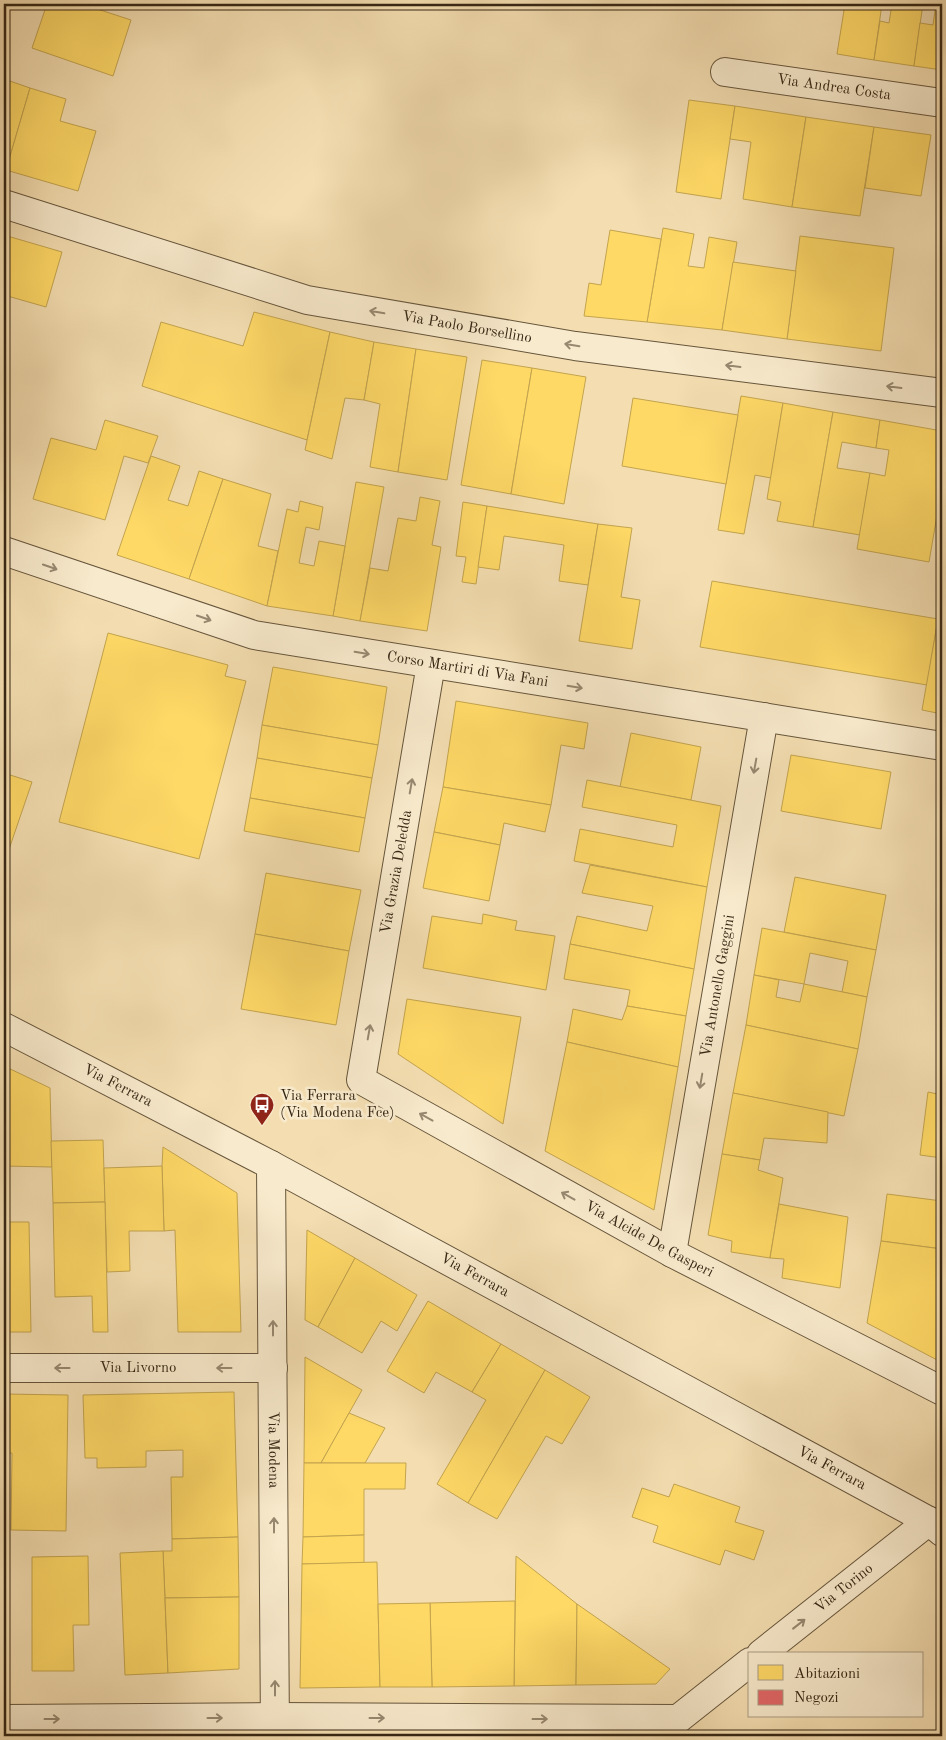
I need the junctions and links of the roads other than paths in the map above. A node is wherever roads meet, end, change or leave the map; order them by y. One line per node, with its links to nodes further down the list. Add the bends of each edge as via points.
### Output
1 (724, 72): 2 (street, Via Andrea Costa)
2 (942, 103)
3 (4, 204): 4 (street, Via Paolo Borsellino, one-way to 3, via 575,346 307,300)
4 (942, 393)
5 (4, 551): 6 (street, Corso Martiri di Via Fani, one-way to 6, via 254,635)
6 (431, 664): 7 (street, Corso Martiri di Via Fani, one-way to 7); 10 (street, Via Grazia Deledda, one-way to 6)
7 (764, 718): 8 (street, Corso Martiri di Via Fani); 12 (street, Via Antonello Gaggini, one-way to 12)
8 (942, 746)
9 (4, 1027): 11 (street, Via Ferrara)
10 (361, 1080): 12 (street, Via Alcide De Gasperi, one-way to 10)
11 (271, 1165): 14 (street, Via Modena, one-way to 11); 16 (street, Via Ferrara)
12 (672, 1253): 15 (street, Via Alcide De Gasperi)
13 (4, 1368): 14 (street, Via Livorno, one-way to 13)
14 (273, 1368): 20 (street, Via Modena, one-way to 14)
15 (942, 1391)
16 (935, 1526): 17 (street, Via Torino, one-way to 16)
17 (764, 1652)
18 (748, 1664): 20 (street, one-way to 18, via 678,1719)
19 (4, 1719): 20 (street, one-way to 20)
20 (275, 1727)

